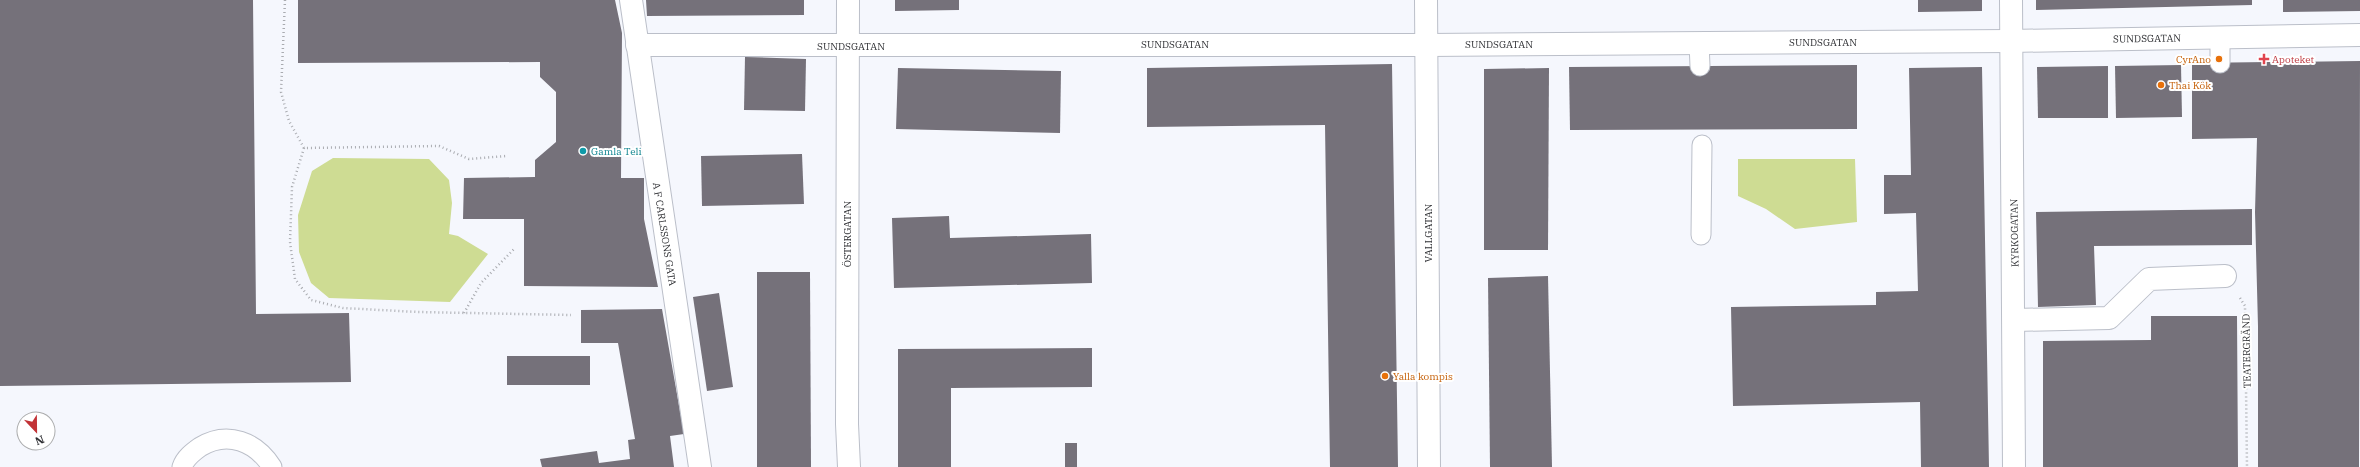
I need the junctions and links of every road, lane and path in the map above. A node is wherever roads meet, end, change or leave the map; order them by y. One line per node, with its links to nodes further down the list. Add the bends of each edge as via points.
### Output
1 (285, 0): 16 (path, via 281,92 289,121)
2 (631, 0): 11 (street, A F CARLSSONS GATA)
3 (848, 0): 12 (street, ÖSTERGATAN)
4 (1426, 0): 10 (street, VALLGATAN)
5 (2011, 0): 8 (street, KYRKOGATAN)
6 (2360, 35): 7 (street, SUNDSGATAN)
7 (2220, 37): 8 (street, SUNDSGATAN); 13 (lane)
8 (2011, 41): 9 (street, SUNDSGATAN); 23 (street, KYRKOGATAN)
9 (1699, 43): 10 (street, SUNDSGATAN); 14 (lane)
10 (1427, 44): 12 (street, SUNDSGATAN); 28 (street, VALLGATAN)
11 (637, 45): 12 (street, SUNDSGATAN); 26 (street, A F CARLSSONS GATA)
12 (849, 46): 27 (street, ÖSTERGATAN)
13 (2220, 63)
14 (1700, 66)
15 (1702, 145): 18 (lane)
16 (304, 148): 17 (path, via 439,146 469,159); 21 (path, via 292,187 290,242 295,279 310,300 343,308)
17 (506, 156)
18 (1701, 236)
19 (515, 248): 21 (path, via 481,283)
20 (2225, 276): 23 (street, via 2149,279 2109,318); 30 (path, TEATERGRÄND, via 2245,306)
21 (464, 313): 22 (path)
22 (571, 315)
23 (2015, 320): 29 (street, KYRKOGATAN)
24 (182, 467): 25 (lane, via 193,452 206,443 238,439 265,455)
25 (272, 467)
26 (700, 467)
27 (849, 467)
28 (1429, 467)
29 (2014, 467)
30 (2247, 467)

